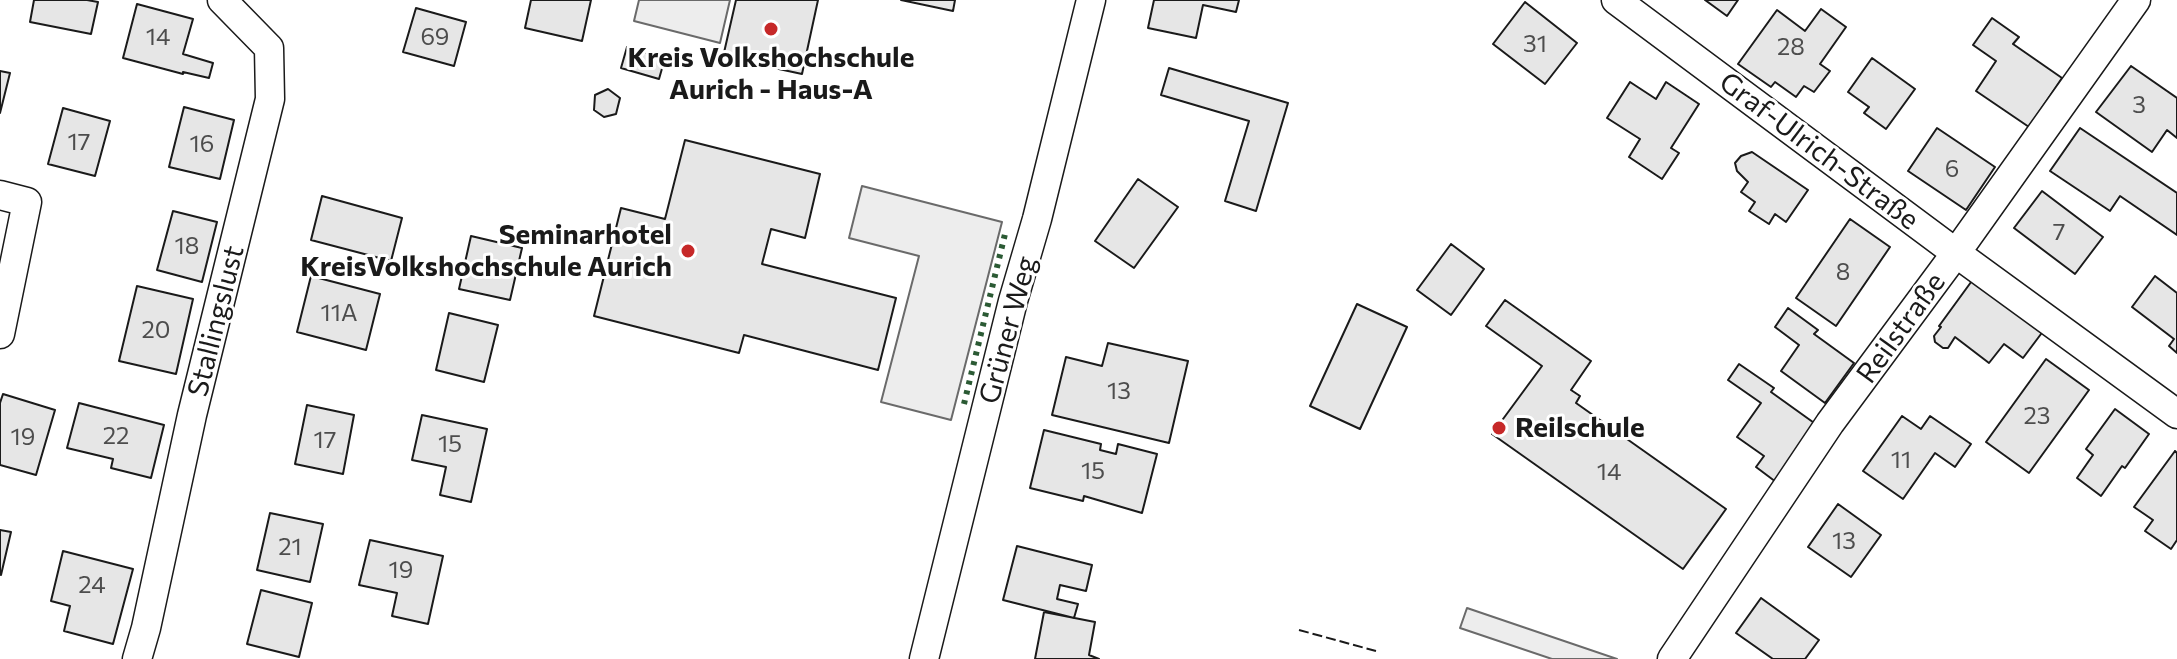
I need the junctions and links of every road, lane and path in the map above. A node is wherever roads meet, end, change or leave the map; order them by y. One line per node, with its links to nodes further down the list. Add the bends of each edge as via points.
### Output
1 (222, 0): 9 (street, Stallingslust, via 269,48 270,99)
2 (1091, 0): 10 (street, Grüner Weg)
3 (1616, 0): 6 (street, Graf-Ulrich-Straße)
4 (2136, 0): 6 (street, Reilstraße)
5 (0, 195): 7 (street, via 27,202)
6 (1956, 253): 8 (street, Graf-Ulrich-Straße); 11 (street, Reilstraße, via 1830,423)
7 (0, 334)
8 (2177, 414)
9 (137, 659)
10 (924, 659)
11 (1672, 659)

